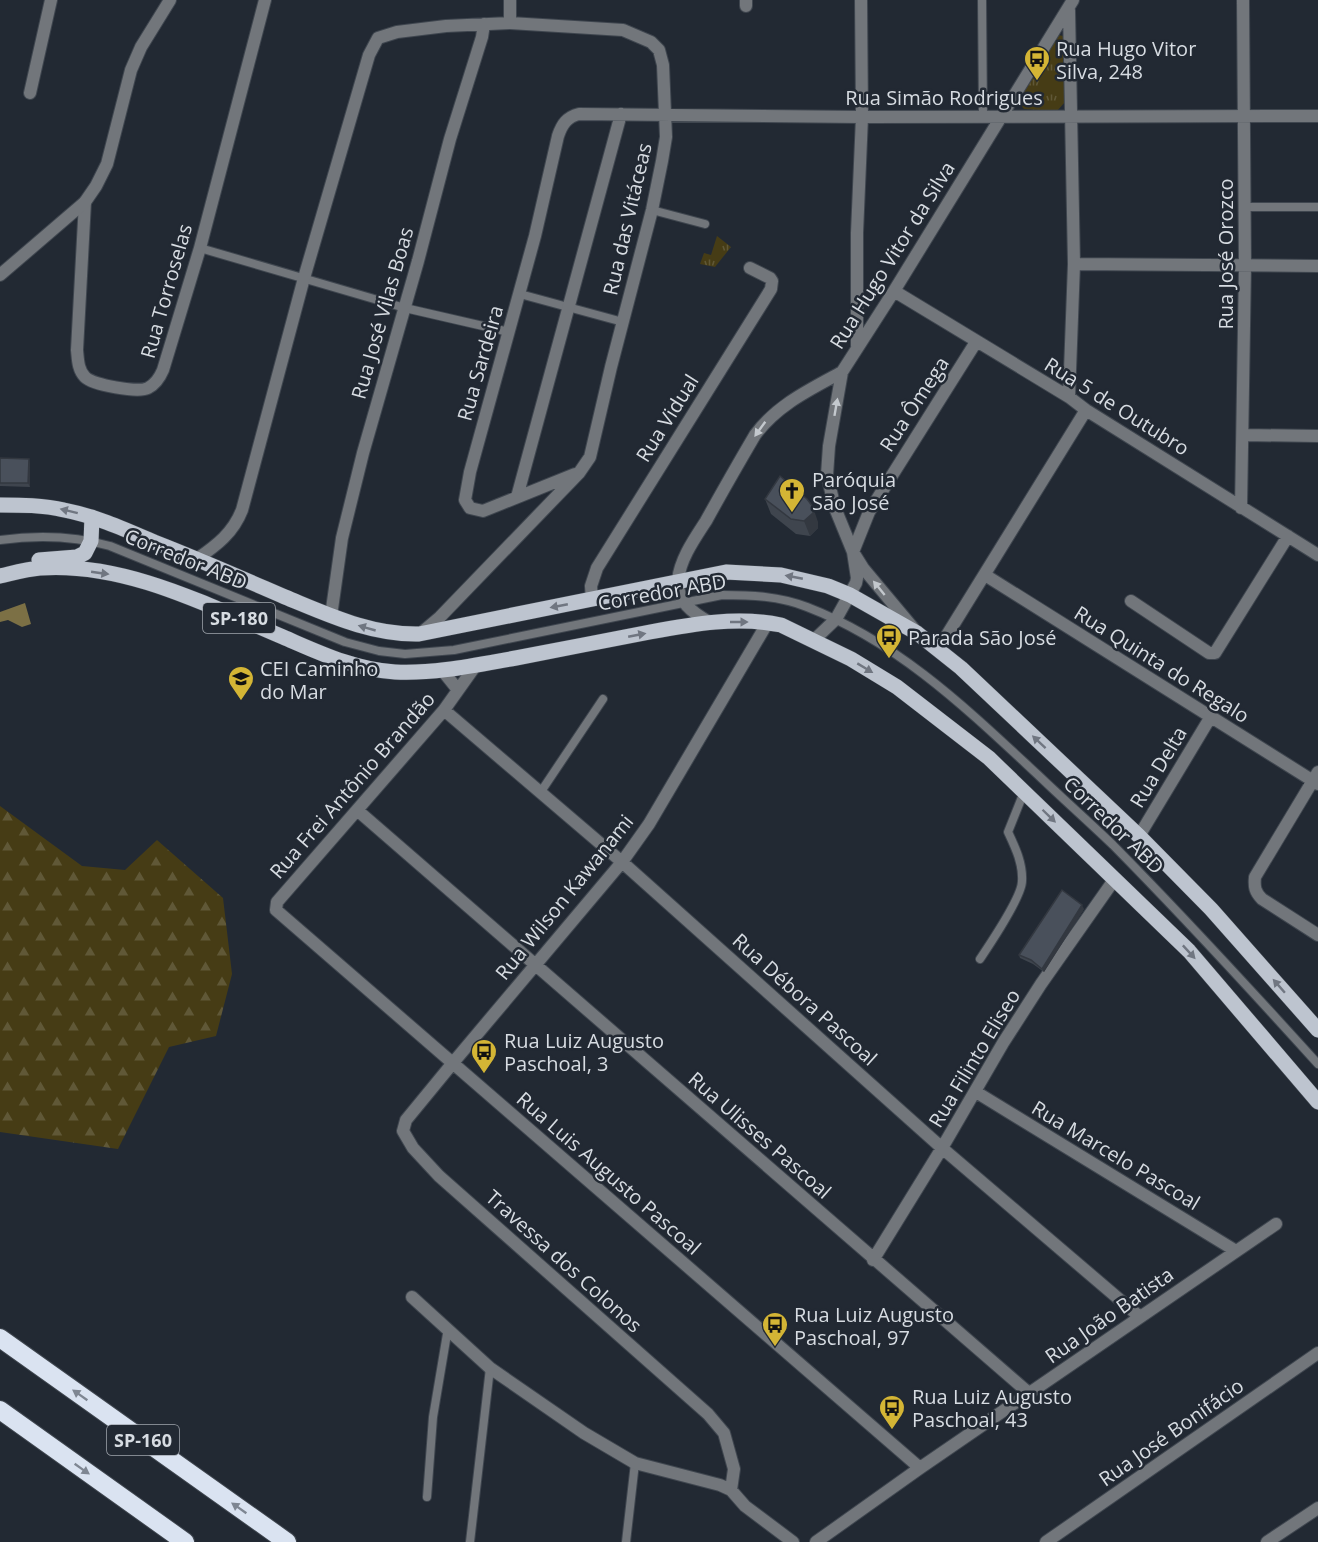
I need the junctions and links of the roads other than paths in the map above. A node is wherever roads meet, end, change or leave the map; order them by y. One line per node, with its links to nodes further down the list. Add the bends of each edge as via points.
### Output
1 (51, 0): 11 (street)
2 (170, 0): 21 (street, via 131,69 107,164)
3 (265, 0): 26 (street, Rua Torroselas)
4 (510, 0): 9 (street)
5 (861, 0): 20 (street)
6 (982, 0): 15 (lane)
7 (1243, 0): 18 (street, Rua José Orozco)
8 (1071, 5): 16 (street, Rua Hugo Vitor da Silva); 17 (street)
9 (510, 23): 10 (street, Rua das Vitáceas); 14 (street, Rua das Vitáceas, via 636,33 659,50)
10 (484, 24): 32 (street, Rua das Vitáceas, via 397,32 374,42); 36 (street, Rua José Vilas Boas)
11 (30, 93)
12 (621, 114): 13 (street, Rua Simão Rodrigues); 14 (street, Rua Simão Rodrigues); 35 (street)
13 (571, 116): 34 (street, Rua Sardeira, via 558,136)
14 (665, 116): 20 (street, Rua Simão Rodrigues); 24 (street, Rua das Vitáceas, via 666,137)
15 (983, 116): 16 (street, Rua Simão Rodrigues); 20 (street, Rua Simão Rodrigues)
16 (1002, 116): 17 (street, Rua Simão Rodrigues); 33 (street, Rua Hugo Vitor da Silva)
17 (1070, 116): 18 (street, Rua Simão Rodrigues); 27 (street)
18 (1243, 116): 19 (street, Rua Simão Rodrigues); 22 (street, Rua José Orozco)
19 (1318, 116)
20 (862, 117): 40 (street)
21 (85, 202): 26 (street, Rua Torroselas, via 77,350 79,368 91,381 139,390 160,378); 31 (street)
22 (1245, 207): 23 (lane); 28 (street, Rua José Orozco)
23 (1318, 207)
24 (652, 210): 25 (lane); 37 (street, Rua das Vitáceas)
25 (705, 224)
26 (200, 248): 32 (lane)
27 (1074, 264): 28 (street); 42 (street)
28 (1245, 266): 29 (street); 44 (street, Rua José Orozco)
29 (1318, 266)
30 (750, 268): 62 (street, Rua Vidual, via 770,278 771,289 597,568 592,579)
31 (0, 275)
32 (304, 279): 36 (lane); 56 (street, Rua das Vitáceas, via 238,519 225,538)
33 (894, 291): 39 (street, Rua 5 de Outubro); 40 (street, Rua Hugo Vitor da Silva)
34 (520, 294): 35 (lane); 38 (street, Rua Sardeira)
35 (570, 307): 37 (lane); 47 (street)
36 (405, 308): 38 (lane); 65 (street, Rua José Vilas Boas, via 347,516)
37 (623, 322): 46 (street, Rua das Vitáceas, via 590,457)
38 (509, 332): 47 (street, Rua Sardeira, via 465,500 470,508 483,511)
39 (976, 342): 42 (street, Rua 5 de Outubro); 54 (street, Rua Ômega, via 869,512)
40 (857, 346): 41 (street, Rua Hugo Vitor da Silva)
41 (842, 372): 54 (street, Rua Hugo Vitor da Silva, one-way to 41, via 827,475); 60 (street, one-way to 60, via 793,399 766,420 694,541)
42 (1069, 397): 43 (street, Rua 5 de Outubro)
43 (1086, 410): 49 (street, Rua 5 de Outubro); 59 (street)
44 (1244, 435): 45 (street); 49 (street, Rua José Orozco)
45 (1318, 436)
46 (579, 473): 47 (street, Rua Sardeira); 70 (street, Rua das Vitáceas)
47 (517, 497)
48 (0, 505): 50 (main road, one-way to 48, via 29,505)
49 (1241, 507): 51 (street, Rua 5 de Outubro)
50 (92, 517): 53 (main road); 56 (main road)
51 (1288, 536): 55 (street, Rua 5 de Outubro); 63 (street, via 1215,653 1209,653)
52 (0, 540): 53 (lane, Corredor ABD, via 49,537)
53 (91, 541): 57 (main road, via 79,556); 64 (lane, Corredor ABD, via 345,642 405,654 454,650)
54 (853, 552): 61 (street, Rua Hugo Vitor da Silva, via 857,578); 69 (street, Rua Hugo Vitor da Silva, one-way to 54)
55 (1318, 555)
56 (197, 559): 65 (main road)
57 (0, 566)
58 (0, 576): 74 (main road, SP-180, one-way to 74, via 40,568 108,574 190,598 358,667 393,672)
59 (985, 576): 72 (street); 78 (street, Rua Quinta do Regalo)
60 (678, 580): 61 (main road, one-way to 60, via 781,575 726,572); 62 (main road); 64 (street)
61 (850, 595): 66 (street, Rua Hugo Vitor da Silva); 69 (main road)
62 (592, 600): 70 (main road, one-way to 70)
63 (1131, 601)
64 (683, 602): 66 (lane, Corredor ABD, via 722,596 777,598); 67 (street)
65 (331, 616): 70 (main road, one-way to 65, via 372,631)
66 (836, 619): 71 (street, Rua Hugo Vitor da Silva); 92 (lane, Corredor ABD, via 920,670 966,708 1111,843)
67 (709, 622): 68 (main road, one-way to 68); 73 (main road, one-way to 67)
68 (768, 622): 71 (main road); 84 (street, Rua Wilson Kawanami, via 649,824)
69 (917, 633): 72 (main road)
70 (420, 634)
71 (814, 640): 80 (main road, one-way to 80, via 897,687 989,758)
72 (939, 648): 83 (main road, one-way to 72)
73 (476, 665): 74 (main road, SP-180); 75 (street, Rua Frei Antônio Brandão)
74 (442, 670): 75 (street, Rua Frei Antônio Brandão)
75 (458, 690): 77 (street, Rua Frei Antônio Brandão)
76 (603, 699): 81 (lane)
77 (444, 710): 81 (street, Rua Débora Pascoal); 82 (street, Rua Frei Antônio Brandão)
78 (1210, 718): 79 (street, Rua Quinta do Regalo); 83 (street, Rua Delta)
79 (1316, 779): 87 (street, via 1255,877 1254,885 1262,899)
80 (1024, 792): 85 (main road, one-way to 85); 88 (lane, via 1008,832 1019,856 1023,883)
81 (540, 793): 84 (street, Rua Débora Pascoal)
82 (357, 810): 86 (street, Rua Frei Antônio Brandão); 89 (street, Rua Ulisses Pascoal)
83 (1139, 836): 90 (main road, one-way to 83, via 1211,909)
84 (622, 862): 89 (street, Rua Wilson Kawanami); 95 (street, Rua Débora Pascoal)
85 (1114, 880): 93 (street, Rua Filinto Eliseo, via 1041,984); 94 (main road, one-way to 94, via 1188,951)
86 (276, 906): 91 (street, Rua Luis Augusto Pascoal, via 279,914)
87 (1318, 935)
88 (980, 959)
89 (535, 965): 91 (street, Rua Wilson Kawanami); 98 (street, Rua Ulisses Pascoal)
90 (1318, 1030)
91 (452, 1064): 108 (street, Rua Luis Augusto Pascoal); 109 (street, Travessa dos Colonos, via 406,1120 405,1138 439,1176 708,1414 724,1433 734,1469)
92 (1318, 1064)
93 (976, 1092): 95 (street, Rua Filinto Eliseo); 97 (street, Rua Marcelo Pascoal)
94 (1318, 1102)
95 (942, 1148): 98 (street, Rua Filinto Eliseo); 100 (street, Rua Débora Pascoal)
96 (1276, 1224): 97 (street, Rua João Batista)
97 (1236, 1251): 100 (street, Rua João Batista)
98 (873, 1260): 105 (street, Rua Ulisses Pascoal)
99 (412, 1297): 101 (street)
100 (1140, 1317): 105 (street, Rua João Batista)
101 (448, 1328): 104 (street); 110 (lane)
102 (0, 1338): 113 (highway, SP-160, one-way to 102)
103 (1318, 1353): 118 (street, Rua José Bonifácio)
104 (490, 1368): 107 (street, via 584,1434); 114 (lane)
105 (1030, 1394): 108 (street, Rua João Batista)
106 (0, 1410): 112 (highway, SP-160, one-way to 112)
107 (635, 1462): 109 (street); 115 (lane)
108 (920, 1468): 117 (street, Rua João Batista)
109 (731, 1490): 116 (street, via 745,1506)
110 (426, 1497)
111 (1318, 1508): 119 (street)
112 (185, 1542)
113 (287, 1542)
114 (470, 1542)
115 (626, 1542)
116 (793, 1542)
117 (816, 1542)
118 (1046, 1542)
119 (1267, 1542)

